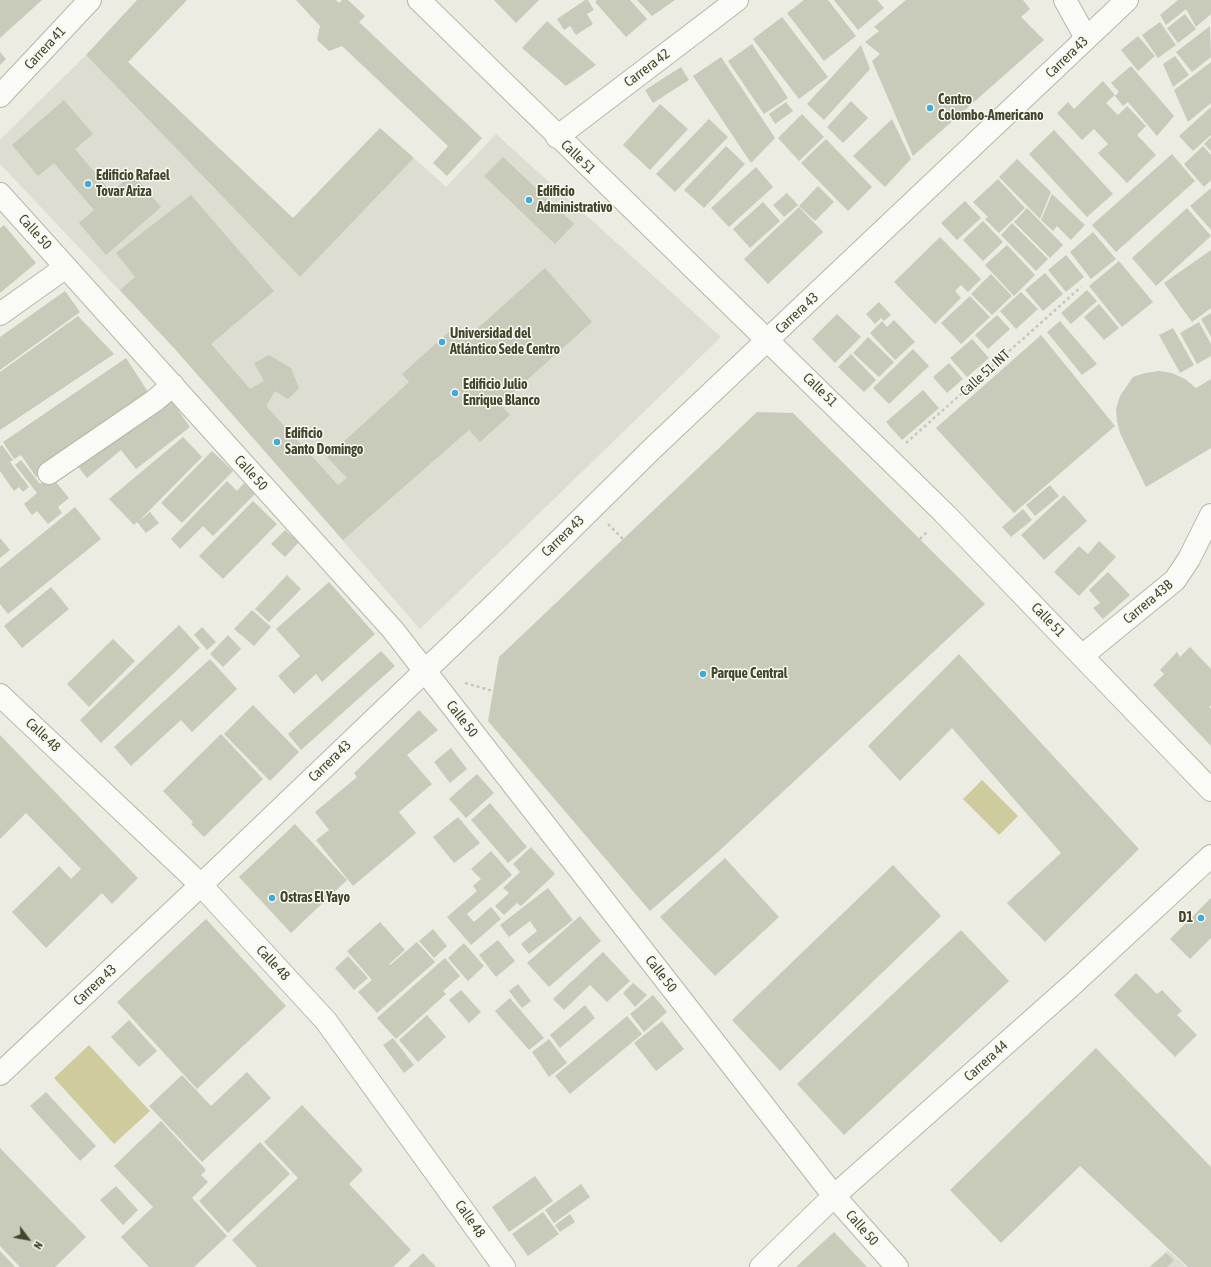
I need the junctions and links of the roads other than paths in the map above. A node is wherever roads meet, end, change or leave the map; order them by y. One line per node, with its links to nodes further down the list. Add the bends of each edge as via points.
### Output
1 (90, 0): 7 (street, Carrera 41)
2 (419, 0): 8 (street, Calle 51)
3 (737, 0): 8 (street, Carrera 42)
4 (1066, 0): 6 (street)
5 (1127, 0): 6 (street, Carrera 43)
6 (1086, 38): 12 (street, Carrera 43)
7 (0, 96)
8 (557, 137): 12 (street, Calle 51)
9 (0, 194): 10 (street, Calle 50)
10 (66, 267): 11 (street); 13 (street, Calle 50)
11 (0, 314)
12 (769, 340): 16 (street, Calle 51, via 944,513); 17 (street, Carrera 43, via 653,448)
13 (173, 386): 14 (street); 17 (street, Calle 50, via 393,630)
14 (49, 473)
15 (1211, 515): 16 (street, Carrera 43B, via 1189,560 1175,580)
16 (1082, 656): 19 (street, Calle 51)
17 (424, 670): 21 (street, Carrera 43); 23 (street, Calle 50)
18 (0, 695): 21 (street, Calle 48)
19 (1211, 790)
20 (1211, 856): 23 (street, Carrera 44, via 1073,984)
21 (201, 885): 22 (street, Carrera 43); 24 (street, Calle 48, via 326,1021)
22 (0, 1074)
23 (834, 1196): 25 (street, Carrera 44); 26 (street, Calle 50)
24 (504, 1267)
25 (761, 1267)
26 (897, 1267)

